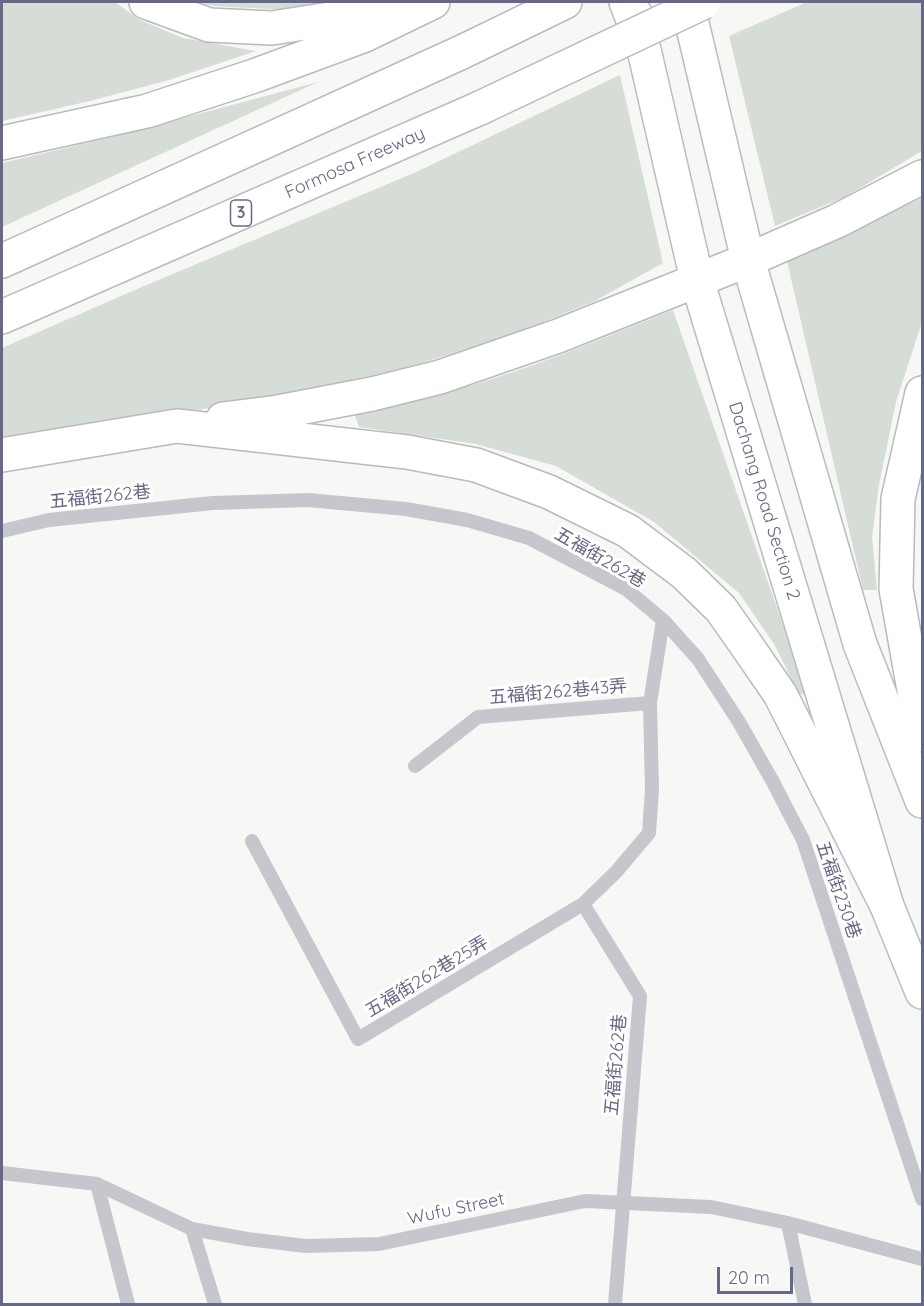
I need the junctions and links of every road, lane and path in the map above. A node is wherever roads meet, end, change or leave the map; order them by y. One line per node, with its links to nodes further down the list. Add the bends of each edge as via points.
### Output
1 (146, 2): 2 (main road, via 208,25 272,28)
2 (420, 2)
3 (433, 2): 10 (main road, via 365,35 254,76 147,111)
4 (566, 2): 13 (main road)
5 (626, 2): 9 (main road)
6 (633, 2): 9 (main road, Dachang Road Section 2)
7 (687, 2): 12 (main road)
8 (704, 2): 15 (main road, Formosa Freeway / 3, bridge, via 480,108)
9 (642, 43): 14 (main road, Dachang Road Section 2)
10 (2, 143)
11 (922, 177): 12 (main road)
12 (748, 260): 14 (main road); 24 (main road, via 860,644)
13 (2, 261)
14 (697, 280): 17 (main road, via 558,336 440,377 278,412); 27 (main road, Dachang Road Section 2)
15 (2, 317)
16 (922, 393): 22 (main road, via 898,499 896,589)
17 (177, 426): 18 (main road); 27 (main road, via 407,452 476,465 549,492 628,531 684,573 721,609 756,658 790,712)
18 (2, 455)
19 (2, 531): 20 (lane, 五福街262巷, via 49,520 213,503 308,500 406,509 467,520 529,538 626,589)
20 (663, 620): 21 (lane); 31 (lane, 五福街230巷, via 699,659 739,722 803,840)
21 (650, 703): 23 (lane, 五福街262巷43弄, via 478,717); 26 (lane, via 649,833)
22 (922, 735)
23 (415, 766)
24 (922, 801)
25 (252, 841): 26 (lane, 五福街262巷25弄, via 358,1039)
26 (583, 904): 32 (lane, 五福街262巷, via 640,996)
27 (887, 906): 28 (main road, Dachang Road Section 2)
28 (922, 992)
29 (2, 1173): 30 (lane, Wufu Street)
30 (97, 1184): 34 (lane, Wufu Street); 36 (lane)
31 (922, 1199)
32 (622, 1203): 33 (lane, Wufu Street, via 711,1207); 34 (lane, Wufu Street, via 585,1201 379,1244 306,1246); 38 (lane, 五福街262巷)
33 (788, 1223): 35 (lane, Wufu Street); 39 (lane)
34 (192, 1229): 37 (lane)
35 (922, 1259)
36 (128, 1305)
37 (215, 1305)
38 (615, 1305)
39 (805, 1305)

